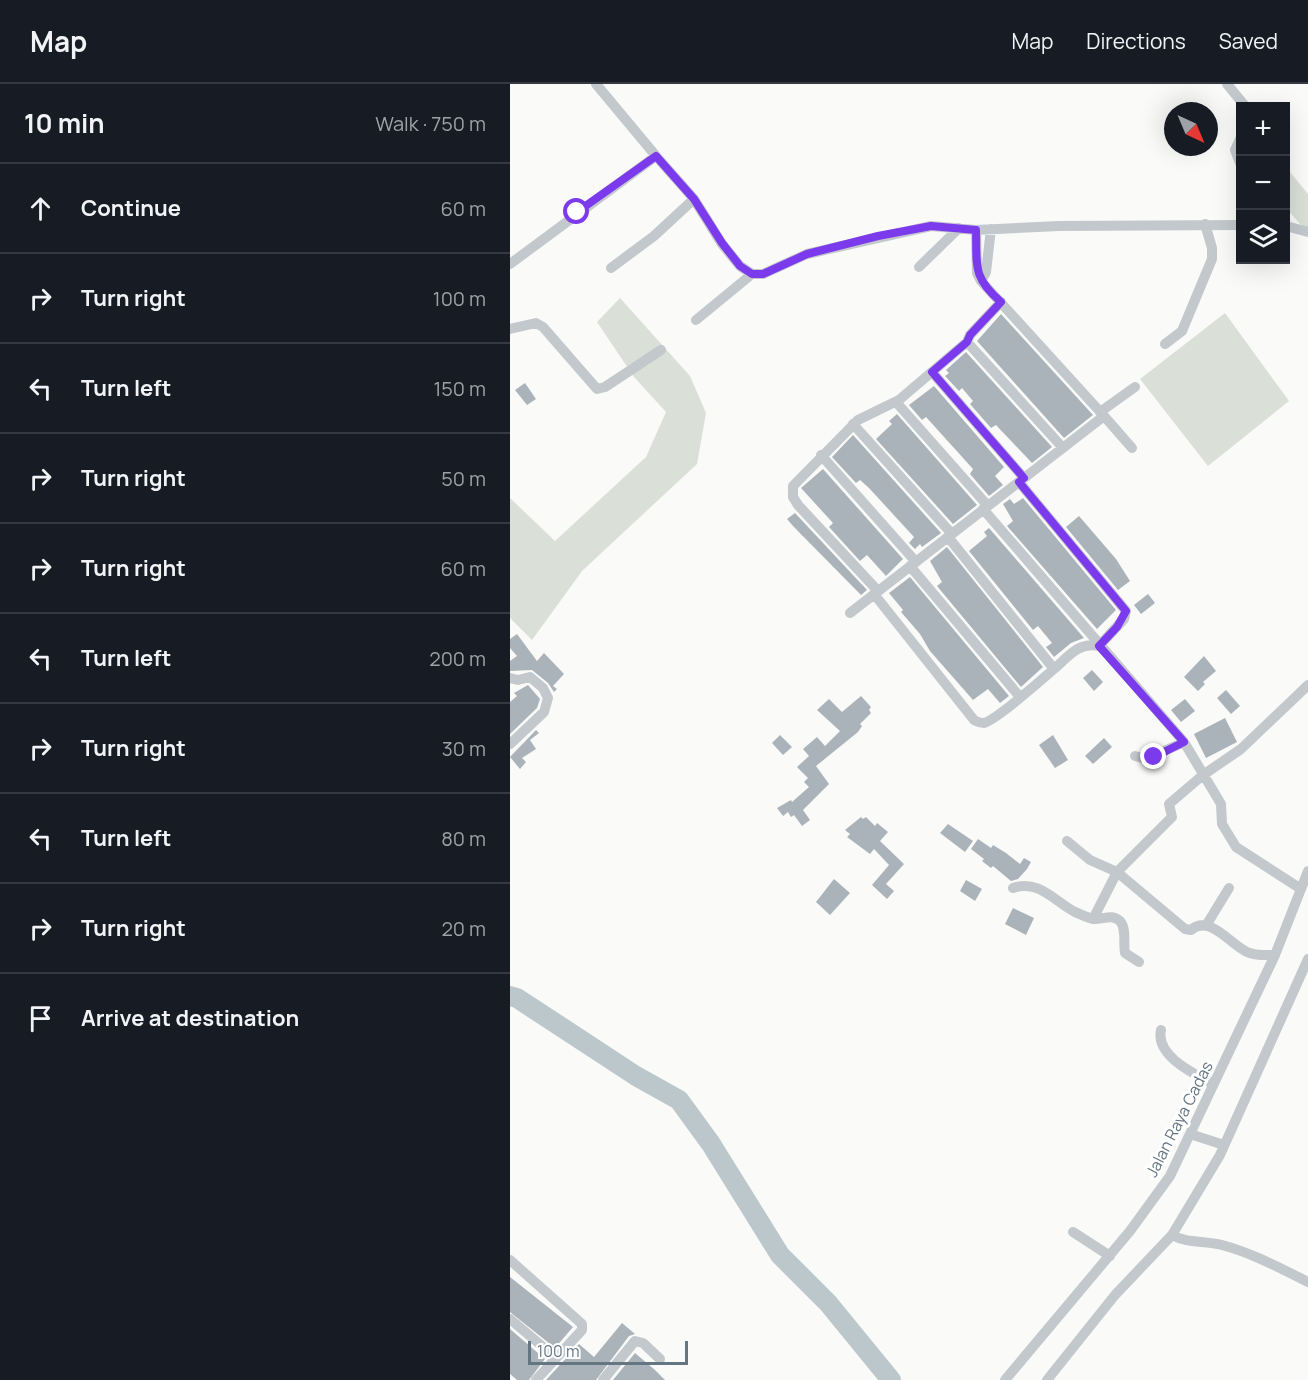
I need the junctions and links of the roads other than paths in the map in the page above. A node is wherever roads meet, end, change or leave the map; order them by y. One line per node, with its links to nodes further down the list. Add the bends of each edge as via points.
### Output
1 (596, 84): 4 (street)
2 (1227, 84): 3 (street)
3 (1242, 102)
4 (656, 156): 5 (street); 13 (street)
5 (694, 199): 15 (street); 16 (street, via 722,243 740,266)
6 (1205, 224): 7 (street); 10 (street); 22 (street, via 1212,259 1182,331)
7 (1236, 225)
8 (1290, 227): 12 (street)
9 (959, 228): 11 (street); 14 (street); 16 (street, via 931,226 878,236 807,254 763,274)
10 (991, 229): 11 (street); 17 (street, via 986,272)
11 (976, 230): 17 (street, via 977,273)
12 (1308, 232)
13 (510, 264)
14 (920, 267)
15 (611, 268)
16 (752, 274): 19 (street)
17 (981, 281): 18 (street)
18 (1001, 302): 21 (street); 27 (street)
19 (696, 320)
20 (510, 329): 23 (street, via 536,323 543,327 597,388 605,387)
21 (967, 342): 24 (street); 29 (street)
22 (1165, 344)
23 (661, 350)
24 (932, 372): 26 (street); 32 (street)
25 (1135, 387): 27 (street)
26 (896, 402): 28 (street); 33 (street)
27 (1102, 414): 29 (street); 30 (street)
28 (853, 424): 31 (street); 34 (street)
29 (1063, 448): 32 (street)
30 (1132, 448)
31 (821, 455): 35 (street); 36 (street, via 792,486 794,497)
32 (1022, 480): 33 (street); 38 (street, via 1126,611)
33 (986, 508): 34 (street); 38 (street)
34 (950, 535): 35 (street); 39 (street)
35 (913, 564): 36 (street); 42 (street)
36 (876, 593): 37 (street); 42 (street, via 974,720 984,723 992,719)
37 (850, 613)
38 (1099, 646): 39 (street, via 1078,647); 43 (street)
39 (1054, 669): 42 (street)
40 (510, 678): 44 (street, via 530,677 548,698 544,712)
41 (1308, 685): 46 (street, via 1241,749)
42 (1020, 697)
43 (1184, 742): 45 (street, via 1147,759); 46 (street)
44 (510, 744)
45 (1135, 756)
46 (1203, 775): 49 (street, via 1169,804 1171,819); 52 (street, via 1221,804 1222,824 1236,847)
47 (1067, 841): 49 (street, via 1090,860)
48 (1308, 871): 52 (street, Jalan Raya Cadas)
49 (1117, 872): 53 (street); 54 (street, via 1185,928 1191,930)
50 (1013, 888): 53 (street, via 1040,888)
51 (1229, 888): 54 (street)
52 (1300, 889): 55 (street, Jalan Raya Cadas)
53 (1093, 919): 57 (street, via 1111,916 1122,923 1125,953)
54 (1207, 924): 55 (street, via 1246,951)
55 (1275, 955): 59 (street, Jalan Raya Cadas)
56 (1308, 959): 61 (street)
57 (1139, 962)
58 (1161, 1030): 59 (street, via 1162,1046 1181,1066)
59 (1213, 1084): 60 (street, Jalan Raya Cadas)
60 (1192, 1134): 61 (street); 64 (street, Jalan Raya Cadas, via 1170,1176)
61 (1221, 1144): 63 (street)
62 (1073, 1232): 64 (street)
63 (1172, 1235): 66 (street, via 1186,1242 1221,1244); 73 (street, via 1115,1295)
64 (1110, 1256): 72 (street, Jalan Raya Cadas)
65 (511, 1262): 68 (street, via 582,1324 582,1330)
66 (1308, 1282)
67 (510, 1319): 68 (street)
68 (556, 1358): 71 (street)
69 (660, 1359): 70 (street, via 643,1343 635,1341)
70 (609, 1378)
71 (536, 1380)
72 (1005, 1380)
73 (1047, 1380)

